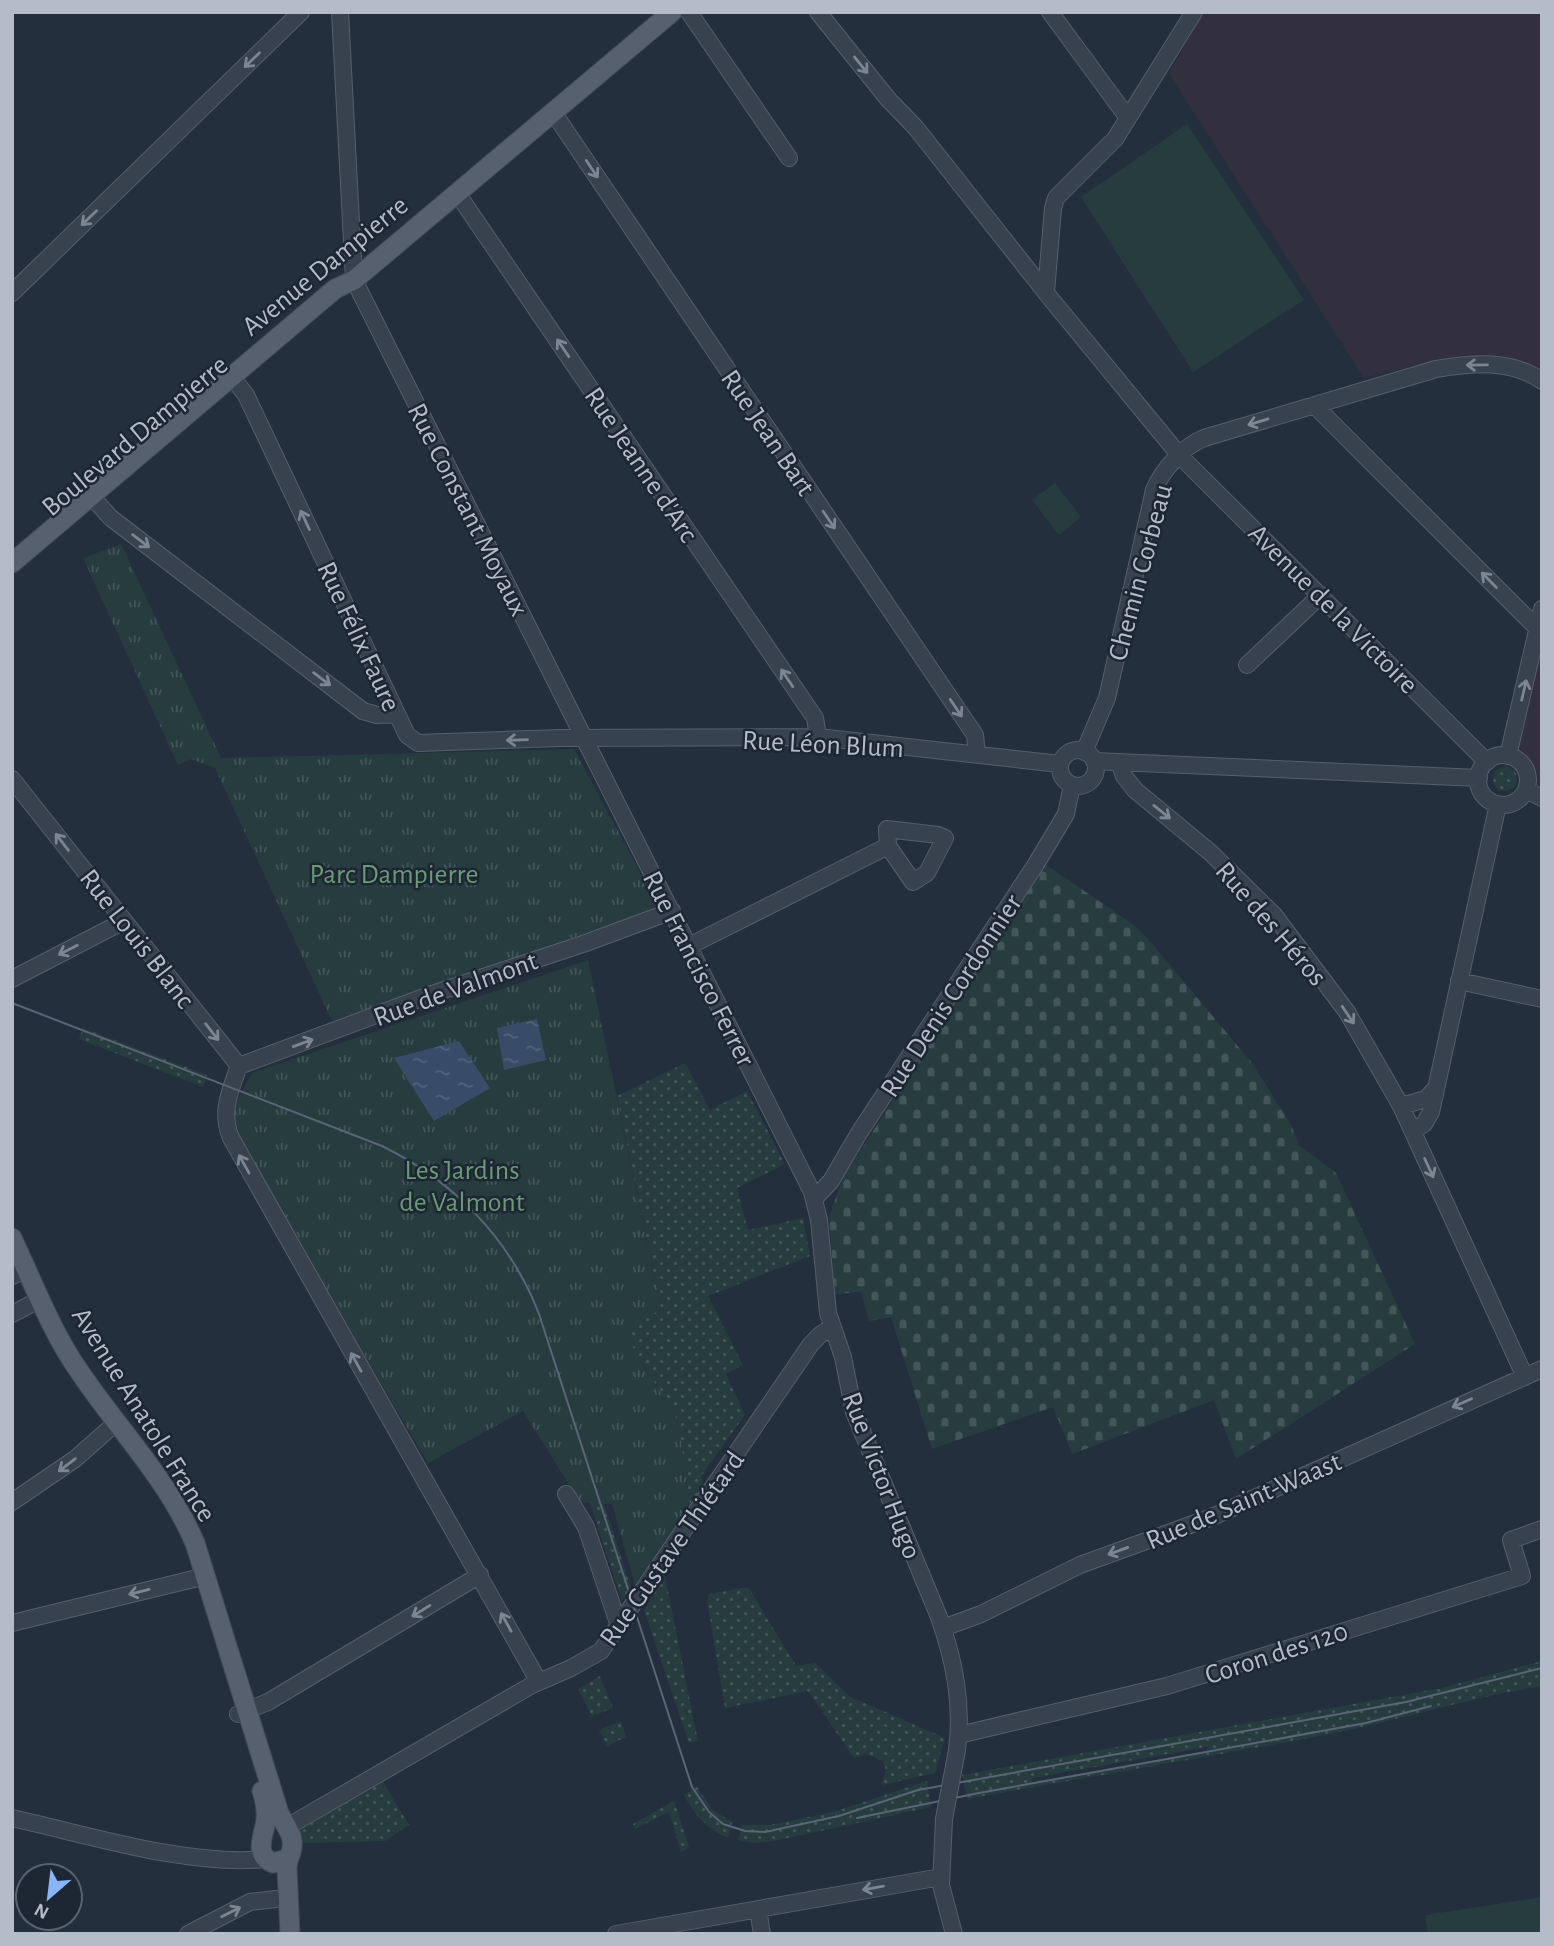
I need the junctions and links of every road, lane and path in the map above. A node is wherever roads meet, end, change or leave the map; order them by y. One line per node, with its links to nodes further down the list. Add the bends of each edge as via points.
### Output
1 (301, 12): 13 (street, one-way to 13)
2 (340, 12): 12 (street)
3 (673, 12): 8 (main road, Avenue Dampierre)
4 (689, 12): 10 (street)
5 (818, 12): 14 (street, Chemin Corbeau, one-way to 14)
6 (1050, 12): 9 (street)
7 (1194, 12): 9 (street)
8 (554, 112): 11 (main road, Avenue Dampierre); 28 (street, Rue Jean Bart, one-way to 28, via 975,735)
9 (1128, 118): 14 (street, via 1111,145 1056,198)
10 (789, 158)
11 (457, 193): 12 (main road, Avenue Dampierre); 26 (street, Rue Jeanne d'Arc, one-way to 11, via 815,718)
12 (354, 280): 15 (main road, Boulevard Dampierre, via 342,296); 27 (street, Rue Constant Moyaux)
13 (15, 286)
14 (1046, 292): 18 (street, Chemin Corbeau)
15 (234, 380): 19 (main road, Boulevard Dampierre); 25 (street, Rue Félix Faure, one-way to 15, via 246,395)
16 (1542, 381): 17 (street, one-way to 17, via 1504,365 1455,366)
17 (1314, 405): 18 (street, one-way to 18, via 1204,438); 23 (street, one-way to 17)
18 (1180, 456): 21 (street, Avenue de la Victoire); 29 (street, Chemin Corbeau, via 1154,490 1107,698)
19 (94, 500): 20 (main road, Boulevard Dampierre); 25 (street, one-way to 25, via 111,518 363,710)
20 (14, 565)
21 (1321, 595): 24 (street); 32 (street, Avenue de la Victoire)
22 (1542, 609): 23 (street)
23 (1537, 628): 30 (street, one-way to 23)
24 (1247, 665)
25 (397, 714): 27 (street, Rue Félix Faure, one-way to 25, via 423,744 407,735)
26 (818, 737): 27 (street, Rue Léon Blum); 28 (street, Rue Léon Blum)
27 (585, 738): 41 (street, Rue Francisco Ferrer)
28 (977, 754): 33 (street, Rue Léon Blum)
29 (1089, 756): 31 (street); 33 (street, via 1070,753); 36 (street, via 1095,773 1082,786)
30 (1508, 756): 32 (street); 37 (street, via 1525,769)
31 (1119, 762): 34 (street); 49 (street, Rue des Héros, one-way to 49, via 1130,785 1211,853 1289,933 1347,1012)
32 (1487, 762): 34 (street)
33 (1060, 764): 36 (street, via 1063,778)
34 (1479, 778): 39 (street, via 1482,793)
35 (12, 779): 42 (street, Rue Louis Blanc, one-way to 35)
36 (1072, 785): 51 (street, Rue Denis Cordonnier, via 1066,814 1036,864 831,1181)
37 (1526, 790): 38 (street); 39 (street, via 1515,802)
38 (1542, 798)
39 (1498, 804): 45 (street)
40 (888, 846): 43 (street)
41 (672, 911): 43 (street, Rue Francisco Ferrer); 47 (street, Rue de Valmont, one-way to 41)
42 (124, 921): 44 (street, one-way to 44); 47 (street, Rue Louis Blanc, one-way to 47)
43 (689, 946): 51 (street, Rue Francisco Ferrer)
44 (12, 979)
45 (1459, 981): 46 (street); 48 (street)
46 (1542, 999)
47 (239, 1066): 63 (street, one-way to 47, via 235,1147 226,1124 226,1103)
48 (1435, 1088): 49 (street, via 1426,1099); 50 (street, via 1429,1117)
49 (1401, 1106): 50 (street, Rue des Héros)
50 (1413, 1131): 58 (street, Rue des Héros, one-way to 58)
51 (815, 1198): 56 (street, Rue Victor Hugo)
52 (12, 1238): 53 (main road, Avenue Anatole France)
53 (17, 1270): 54 (main road, Avenue Anatole France)
54 (36, 1301): 55 (street); 59 (main road, Avenue Anatole France, via 69,1378)
55 (12, 1314)
56 (832, 1327): 66 (street, Rue Gustave Thiétard, via 811,1344); 67 (street, Rue Victor Hugo, via 842,1350 858,1422)
57 (1542, 1369): 58 (street, Rue de Saint-Waast)
58 (1525, 1377): 67 (street, Rue de Saint-Waast, one-way to 67, via 1212,1517 1080,1565)
59 (112, 1425): 61 (street, one-way to 61, via 75,1459); 64 (main road, Avenue Anatole France, via 162,1501)
60 (566, 1494): 66 (street, via 586,1527)
61 (12, 1502)
62 (1542, 1529): 70 (street, Coron des 120, via 1511,1540 1522,1576 1167,1686)
63 (480, 1575): 68 (street, one-way to 63); 69 (street, one-way to 69, via 268,1702)
64 (201, 1578): 65 (street, one-way to 65); 69 (main road, Avenue Anatole France)
65 (12, 1623)
66 (619, 1626): 68 (street, Rue Gustave Thiétard, via 598,1653)
67 (943, 1628): 70 (street, Rue Victor Hugo, via 958,1688)
68 (538, 1682): 72 (street, Rue Gustave Thiétard)
69 (243, 1712): 72 (main road, Avenue Anatole France)
70 (958, 1742): 75 (street, Rue Victor Hugo, bridge, via 944,1819)
71 (12, 1818): 73 (street, via 116,1842)
72 (274, 1829): 73 (street, Rue Gustave Thiétard, via 242,1851); 74 (main road, Avenue Anatole France, via 262,1852); 74 (main road, Avenue Anatole France, via 291,1835 292,1848)
73 (218, 1858): 74 (street)
74 (274, 1860): 76 (main road, Avenue Anatole France); 81 (main road, Avenue Anatole France)
75 (941, 1877): 77 (street, one-way to 77); 83 (street, Rue Victor Hugo)
76 (276, 1899): 79 (street, one-way to 76, via 250,1902); 80 (main road, Avenue Anatole France)
77 (758, 1909): 78 (street); 82 (street)
78 (626, 1933)
79 (188, 1934)
80 (278, 1934)
81 (290, 1934)
82 (762, 1934)
83 (954, 1934)

